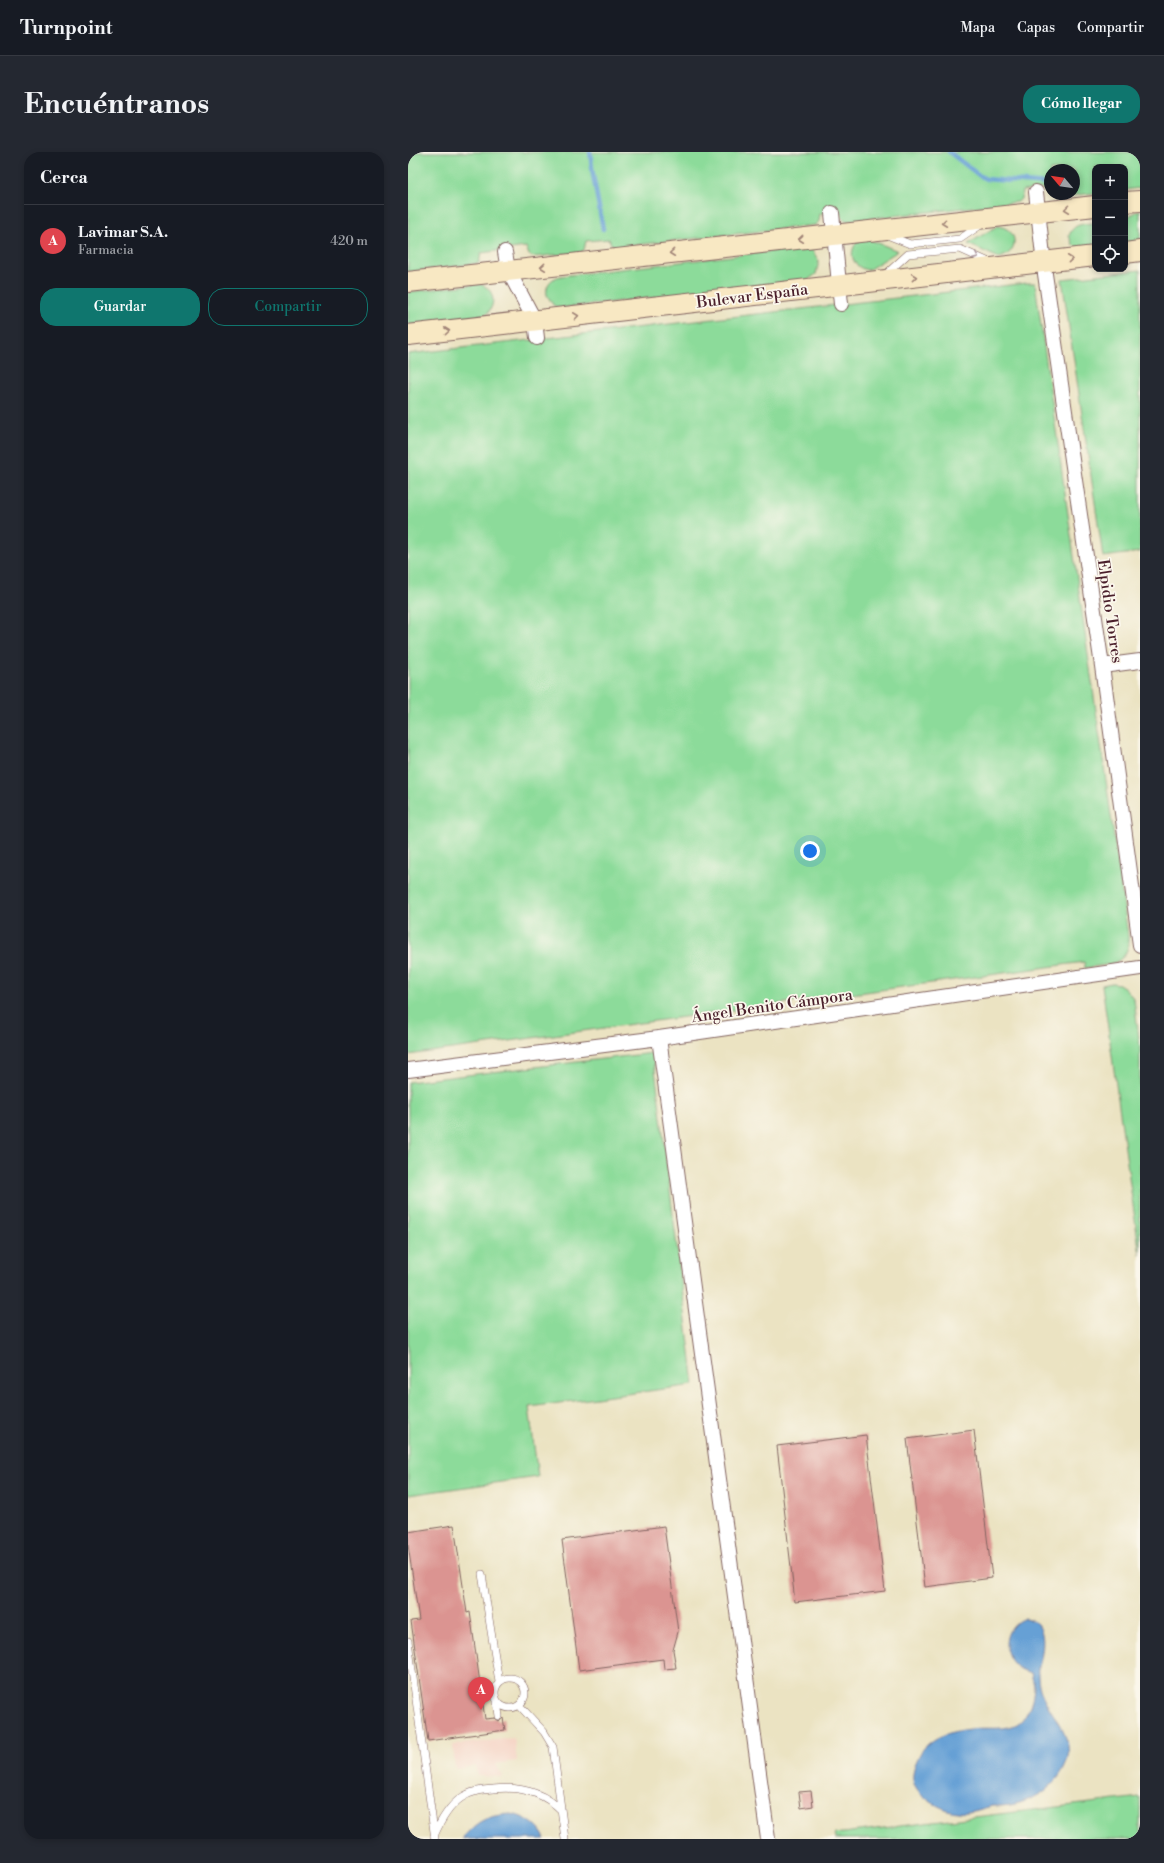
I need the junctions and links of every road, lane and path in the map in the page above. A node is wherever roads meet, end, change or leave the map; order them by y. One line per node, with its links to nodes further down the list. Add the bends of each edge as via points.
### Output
1 (1036, 192): 5 (street, Elpidio Torres)
2 (1140, 201): 3 (main road)
3 (1128, 202)
4 (1092, 206): 5 (main road, one-way to 5)
5 (1039, 212): 7 (main road, one-way to 7); 12 (street, Elpidio Torres)
6 (832, 213): 7 (street)
7 (834, 235): 11 (main road, one-way to 11); 14 (street)
8 (1140, 251): 9 (main road)
9 (1128, 253)
10 (1092, 256): 12 (main road, Bulevar España, one-way to 10)
11 (507, 261): 13 (main road); 15 (street)
12 (1044, 262): 14 (main road, Bulevar España, one-way to 12, via 879,281); 18 (street, Elpidio Torres)
13 (408, 282)
14 (841, 294): 15 (main road, Bulevar España, one-way to 14)
15 (536, 330): 16 (main road, Bulevar España, one-way to 15)
16 (408, 335)
17 (1140, 661): 18 (street)
18 (1102, 666): 19 (street, Elpidio Torres)
19 (1135, 875): 20 (street, Elpidio Torres)
20 (1140, 945)
21 (1140, 968): 22 (street, Ángel Benito Cámpora)
22 (660, 1038): 23 (street, Ángel Benito Cámpora); 33 (street)
23 (408, 1070)
24 (482, 1574): 26 (lane)
25 (408, 1640): 31 (lane)
26 (499, 1682): 27 (lane, via 495,1692); 28 (lane, via 509,1678 522,1684 525,1692)
27 (497, 1702): 28 (lane, via 505,1708); 29 (lane)
28 (519, 1705): 30 (lane, via 544,1732 553,1747)
29 (499, 1716)
30 (561, 1810): 31 (lane, via 544,1796 528,1790 510,1787 476,1791 460,1798 454,1804 443,1818); 32 (lane)
31 (434, 1837)
32 (565, 1839)
33 (768, 1839)

